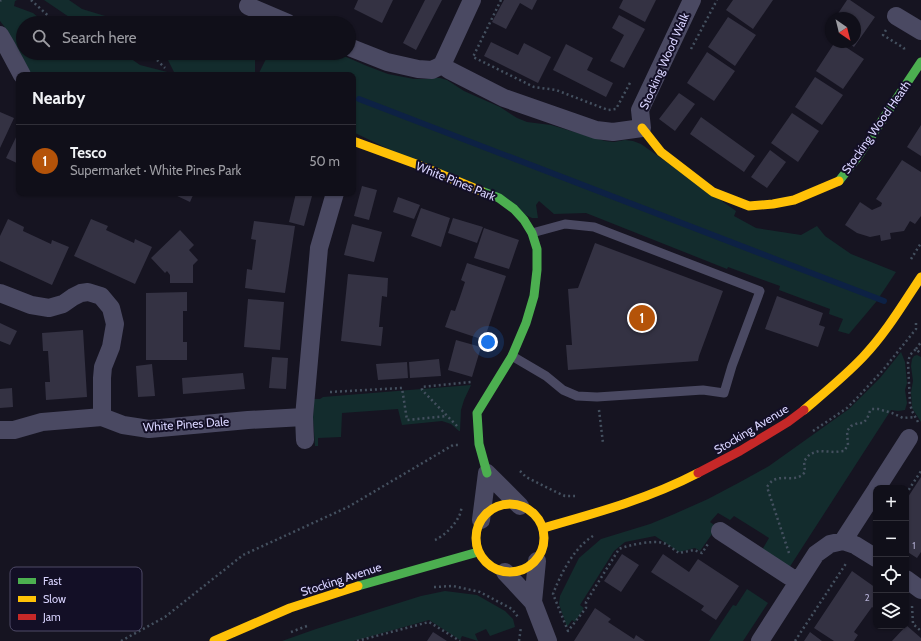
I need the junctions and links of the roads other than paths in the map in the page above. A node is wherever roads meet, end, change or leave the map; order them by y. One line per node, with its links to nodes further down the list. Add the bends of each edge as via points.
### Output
1 (472, 0): 10 (street)
2 (692, 0): 12 (street, Stocking Wood Walk, via 640,110)
3 (248, 6): 4 (street)
4 (272, 16)
5 (896, 16): 6 (street)
6 (921, 32)
7 (0, 36): 11 (street)
8 (356, 50): 10 (street, via 387,62 418,69 432,70)
9 (921, 62): 12 (street, Stocking Wood Heath, via 838,182 794,200 749,206 713,192 661,152)
10 (442, 65): 12 (street, Stocking Wood Walk, via 504,98 596,130 613,132)
11 (20, 72)
12 (642, 128)
13 (356, 142): 15 (street, White Pines Park, via 499,198 514,209)
14 (334, 196): 20 (street, via 319,248)
15 (532, 233): 18 (street, White Pines Park, via 537,249 534,296); 18 (lane, via 565,224 594,228 760,291 724,393 703,390 577,396 562,390 546,376)
16 (921, 277): 29 (street, Stocking Avenue, via 864,356 794,418 740,451 669,488)
17 (0, 293): 19 (street, via 31,305 49,308 88,292 101,296 111,308 115,324 102,378)
18 (512, 356): 24 (street, White Pines Park, via 477,413 479,444)
19 (102, 417): 20 (street, White Pines Dale, via 123,425 149,429); 21 (street, White Pines Dale, via 42,422 14,430)
20 (304, 417): 23 (street)
21 (0, 430)
22 (909, 438): 25 (street)
23 (305, 440)
24 (487, 473): 27 (street); 28 (street)
25 (879, 485)
26 (873, 494): 31 (street)
27 (520, 506): 28 (street, via 498,506); 29 (street, via 530,510)
28 (481, 520): 32 (street, via 477,530)
29 (543, 528): 34 (street, via 545,539)
30 (720, 531): 36 (street)
31 (844, 541): 33 (street); 36 (street, via 830,544 816,554)
32 (478, 552): 35 (street, via 494,569); 40 (street, Stocking Avenue, via 301,604)
33 (874, 557)
34 (536, 561): 35 (street, via 528,568); 39 (street)
35 (505, 572): 39 (street)
36 (798, 582): 42 (street)
37 (909, 585): 38 (street)
38 (915, 596)
39 (533, 602): 41 (street)
40 (214, 641)
41 (548, 641)
42 (760, 641)

